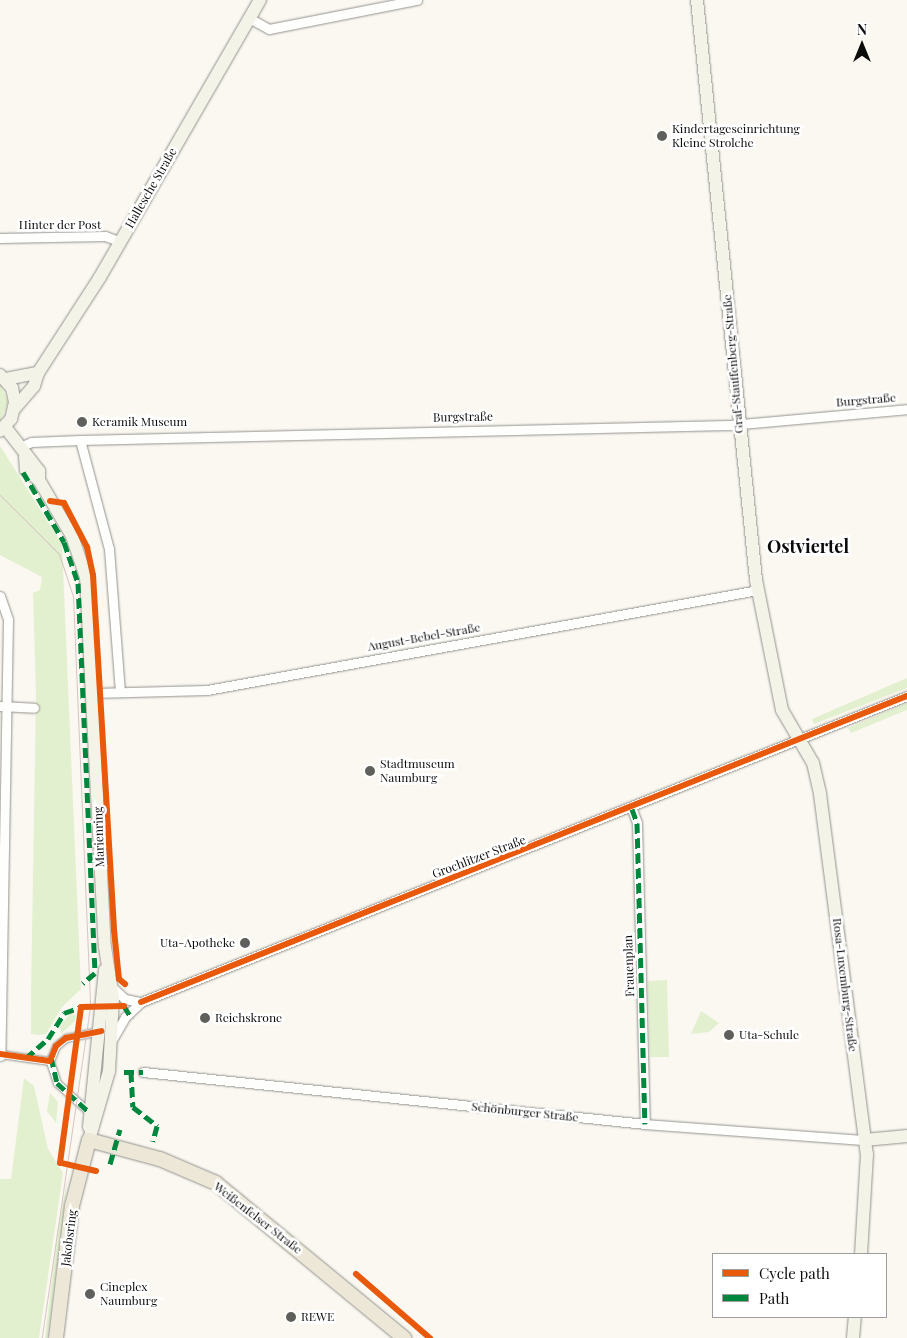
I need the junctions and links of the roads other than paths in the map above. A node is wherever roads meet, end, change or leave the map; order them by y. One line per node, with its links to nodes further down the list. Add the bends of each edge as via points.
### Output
1 (260, 0): 4 (main road, Hallesche Straße)
2 (417, 0): 4 (street, via 269,29)
3 (697, 0): 11 (main road, Graf-Stauffenberg-Straße)
4 (249, 18): 6 (main road, Hallesche Straße)
5 (0, 238): 6 (street, Hinter der Post, via 105,236)
6 (119, 241): 7 (main road, Hallesche Straße)
7 (38, 373): 8 (main road); 9 (main road, Hallesche Straße, via 34,386)
8 (3, 377): 9 (main road, via 14,395)
9 (14, 409): 12 (main road, Hallesche Straße)
10 (907, 409): 11 (street, Burgstraße)
11 (738, 424): 13 (street, Burgstraße); 15 (main road, Graf-Stauffenberg-Straße)
12 (2, 429): 14 (main road, Marienring)
13 (80, 440): 14 (street, Burgstraße, via 31,442); 17 (street, via 109,549)
14 (22, 452): 18 (main road, Marienring, via 39,471 39,480 83,564)
15 (758, 590): 17 (street, August-Bebel-Straße, via 207,690); 22 (main road, Graf-Stauffenberg-Straße)
16 (0, 596): 20 (street, via 8,619)
17 (120, 692): 18 (street, August-Bebel-Straße)
18 (93, 693): 25 (main road, Marienring)
19 (907, 696): 23 (street, Grochlitzer Straße)
20 (3, 707): 21 (street); 30 (street)
21 (34, 708)
22 (788, 724): 23 (main road, Rosa-Luxemburg-Straße)
23 (798, 739): 24 (street, Grochlitzer Straße); 37 (main road, Rosa-Luxemburg-Straße, via 817,778)
24 (632, 809): 27 (street, Grochlitzer Straße); 34 (street, Frauenplan, via 637,823)
25 (106, 965): 26 (main road); 28 (main road)
26 (112, 986): 27 (street, via 125,999); 29 (main road)
27 (141, 1002): 29 (street, Grochlitzer Straße, via 122,1020)
28 (101, 1031): 31 (street, via 66,1038 56,1046); 33 (main road)
29 (112, 1038): 36 (main road, via 107,1083)
30 (0, 1054): 31 (street)
31 (50, 1061): 33 (street, via 57,1083)
32 (143, 1072): 34 (street, Schönburger Straße)
33 (89, 1112): 36 (main road)
34 (645, 1124): 37 (street, Schönburger Straße)
35 (907, 1136): 37 (main road, Schönburger Straße)
36 (89, 1140): 40 (main road, Jakobsring, via 72,1206); 41 (main road, Weißenfelser Straße, via 160,1159 216,1183)
37 (865, 1140): 38 (main road, Rosa-Luxemburg-Straße, via 867,1174)
38 (861, 1253)
39 (855, 1318): 42 (main road)
40 (56, 1338)
41 (404, 1338)
42 (853, 1338)

